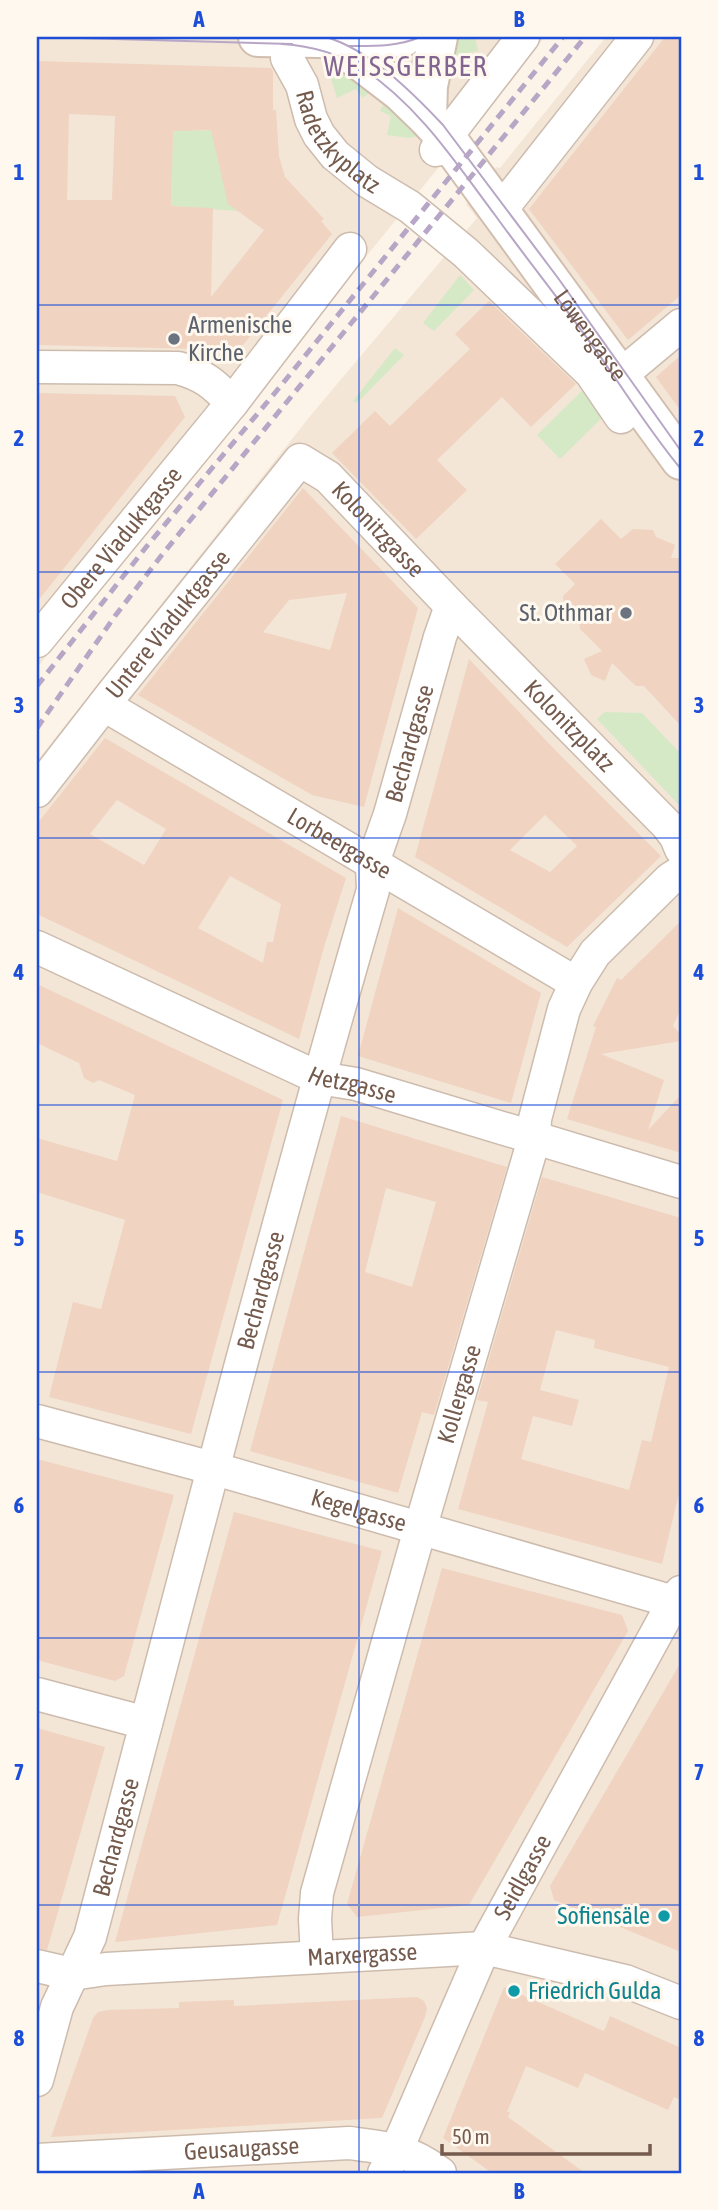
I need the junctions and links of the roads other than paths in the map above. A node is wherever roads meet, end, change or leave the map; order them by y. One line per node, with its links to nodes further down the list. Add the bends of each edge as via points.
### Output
1 (403, 37): 5 (street)
2 (438, 37): 7 (street, via 428,86)
3 (523, 37): 7 (street)
4 (637, 37): 8 (street)
5 (333, 38): 6 (street); 7 (street, via 390,82)
6 (272, 47): 14 (street, Radetzkyplatz, via 302,85 311,119 335,155 466,253 591,373)
7 (437, 136): 8 (street)
8 (500, 211): 12 (street, Löwengasse)
9 (351, 249): 13 (street, Obere Viaduktgasse)
10 (681, 325): 12 (street)
11 (37, 367): 13 (street, via 178,368 211,381)
12 (621, 375): 16 (street, Löwengasse)
13 (232, 403): 18 (street, Obere Viaduktgasse)
14 (621, 417)
15 (300, 460): 17 (street, Kolonitzgasse, via 328,477); 19 (street, Untere Viaduktgasse)
16 (681, 460)
17 (451, 606): 21 (street, Kolonitzplatz, via 667,825); 22 (street, Bechardgasse)
18 (37, 640)
19 (104, 705): 20 (street, Untere Viaduktgasse); 22 (street, Lorbeergasse)
20 (37, 792)
21 (681, 849)
22 (372, 865): 25 (street, Lorbeergasse); 26 (street, Bechardgasse, via 373,890)
23 (681, 872): 25 (street, Kollergasse, via 595,953)
24 (37, 947): 26 (street, Hetzgasse)
25 (576, 983): 27 (street, Kollergasse, via 564,1009 535,1119)
26 (319, 1077): 27 (street, Hetzgasse, via 356,1084); 30 (street, Bechardgasse)
27 (534, 1139): 28 (street, Hetzgasse); 31 (street, Kollergasse)
28 (681, 1182)
29 (37, 1421): 30 (street, Kegelgasse)
30 (212, 1468): 31 (street, Kegelgasse); 34 (street, Bechardgasse)
31 (420, 1529): 32 (street, Kegelgasse); 36 (street, Kollergasse, via 317,1893)
32 (679, 1600): 35 (street, Seidlgasse)
33 (37, 1694): 34 (street)
34 (146, 1723): 38 (street, Bechardgasse, via 89,1937)
35 (484, 1948): 36 (street, Marxergasse); 39 (street, Marxergasse, via 625,1981); 42 (street, Seidlgasse)
36 (317, 1957): 38 (street, Marxergasse)
37 (37, 1966): 38 (street, Marxergasse)
38 (72, 1974): 40 (street, Bechardgasse, via 57,2007)
39 (681, 2003)
40 (37, 2080)
41 (37, 2160): 42 (street, Geusaugasse, via 349,2143)
42 (391, 2161): 43 (street, Geusaugasse, via 426,2163)
43 (440, 2173)

